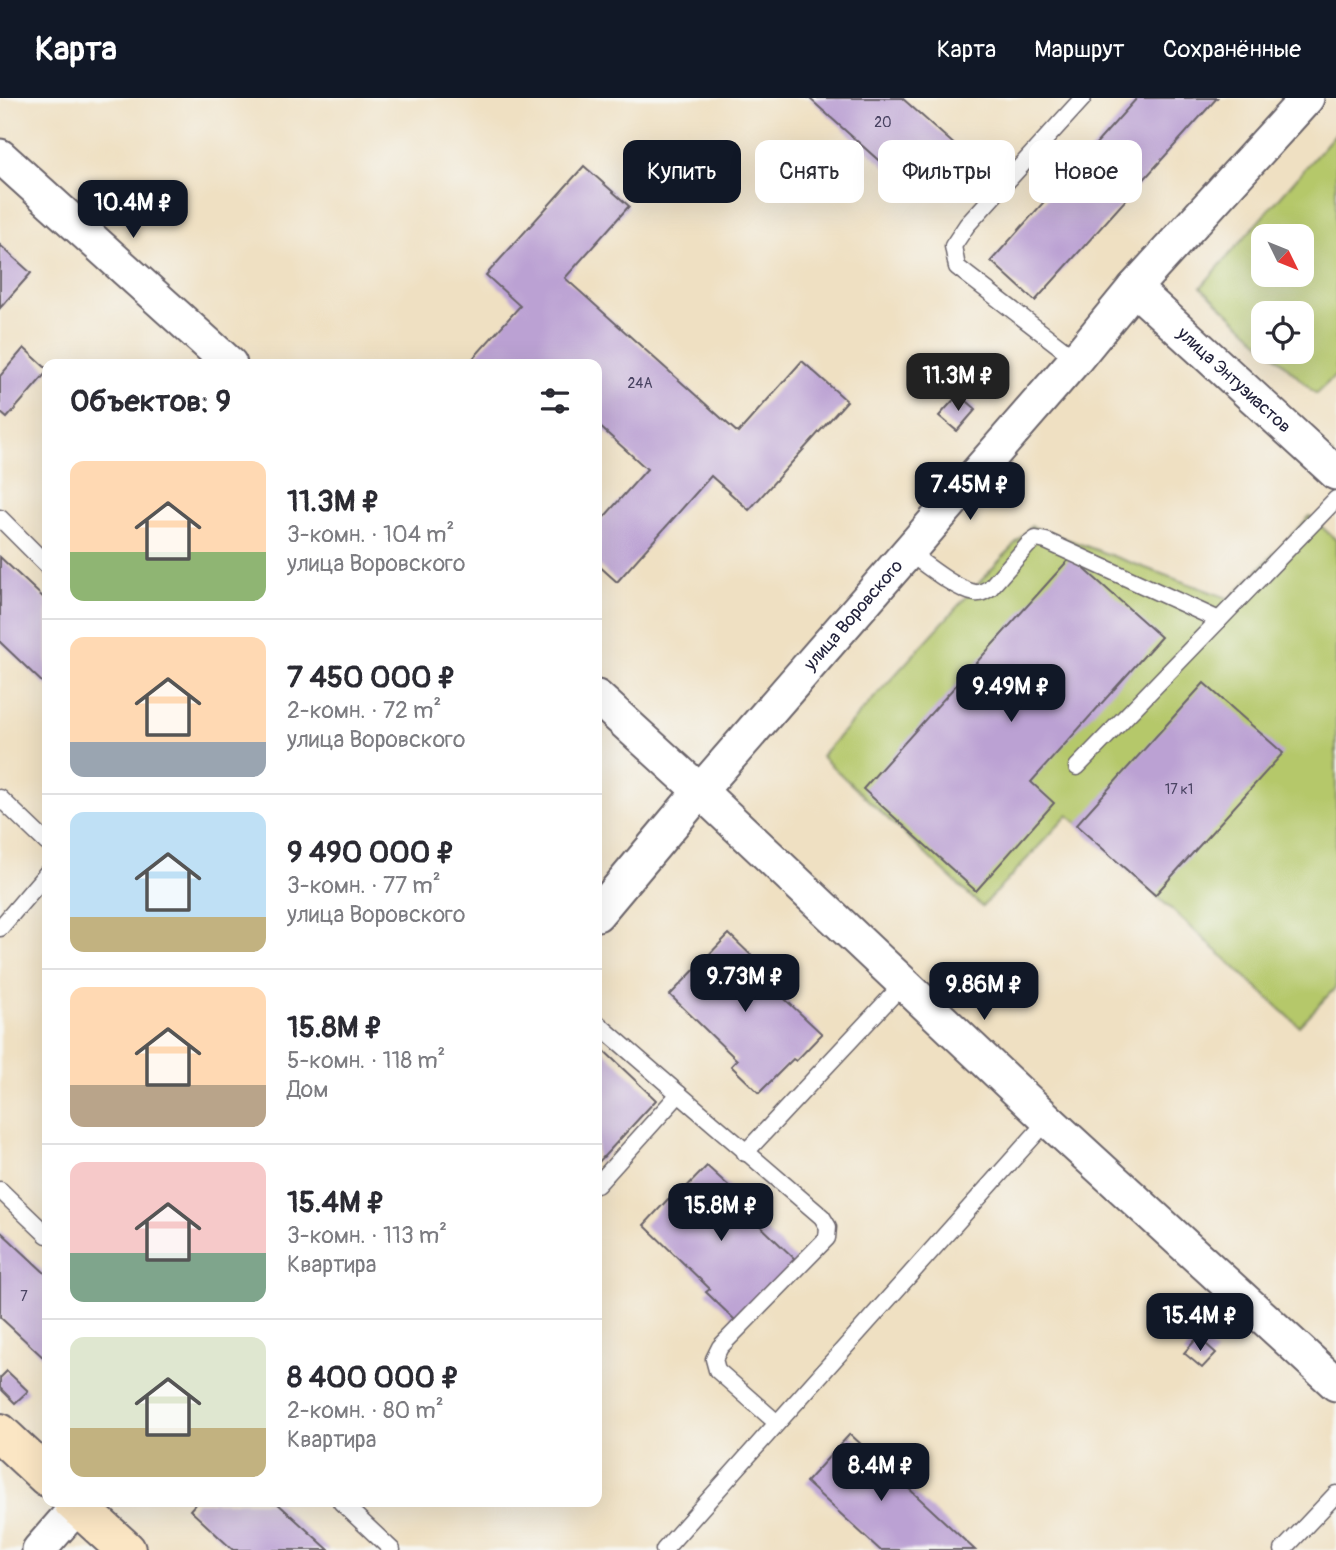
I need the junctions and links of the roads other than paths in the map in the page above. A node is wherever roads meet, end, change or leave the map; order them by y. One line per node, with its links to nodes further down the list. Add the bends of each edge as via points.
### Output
1 (1083, 98): 6 (lane, via 953,246 957,267)
2 (1307, 98): 4 (street, улица Воровского)
3 (0, 156): 5 (street)
4 (1134, 288): 6 (street, улица Воровского); 7 (street, улица Энтузиастов)
5 (224, 359)
6 (1076, 359): 10 (street, улица Воровского)
7 (1336, 473)
8 (1336, 499): 12 (lane)
9 (0, 518): 11 (lane)
10 (908, 552): 12 (lane, via 950,582 983,593 1028,545 1036,539 1046,541); 15 (street, улица Воровского)
11 (42, 560)
12 (1219, 620): 14 (lane)
13 (602, 702): 15 (street)
14 (1077, 767)
15 (700, 791): 19 (street, улица Воровского); 21 (street)
16 (0, 798): 17 (lane)
17 (42, 838)
18 (42, 879): 20 (lane)
19 (602, 908)
20 (0, 928)
21 (904, 983): 24 (street); 25 (lane)
22 (602, 1027): 23 (lane)
23 (679, 1094): 25 (lane); 26 (lane)
24 (1048, 1120): 29 (street); 30 (lane)
25 (745, 1153): 30 (lane, via 828,1227 827,1238 720,1347 714,1359 718,1370)
26 (602, 1179)
27 (0, 1190): 28 (lane)
28 (42, 1230)
29 (1336, 1384)
30 (777, 1423): 40 (lane)
31 (0, 1433): 32 (street)
32 (42, 1472)
33 (1336, 1494): 41 (lane)
34 (75, 1507): 37 (street)
35 (82, 1507): 38 (street)
36 (346, 1507): 39 (lane)
37 (39, 1550)
38 (125, 1550)
39 (392, 1550)
40 (664, 1550)
41 (1283, 1550)

